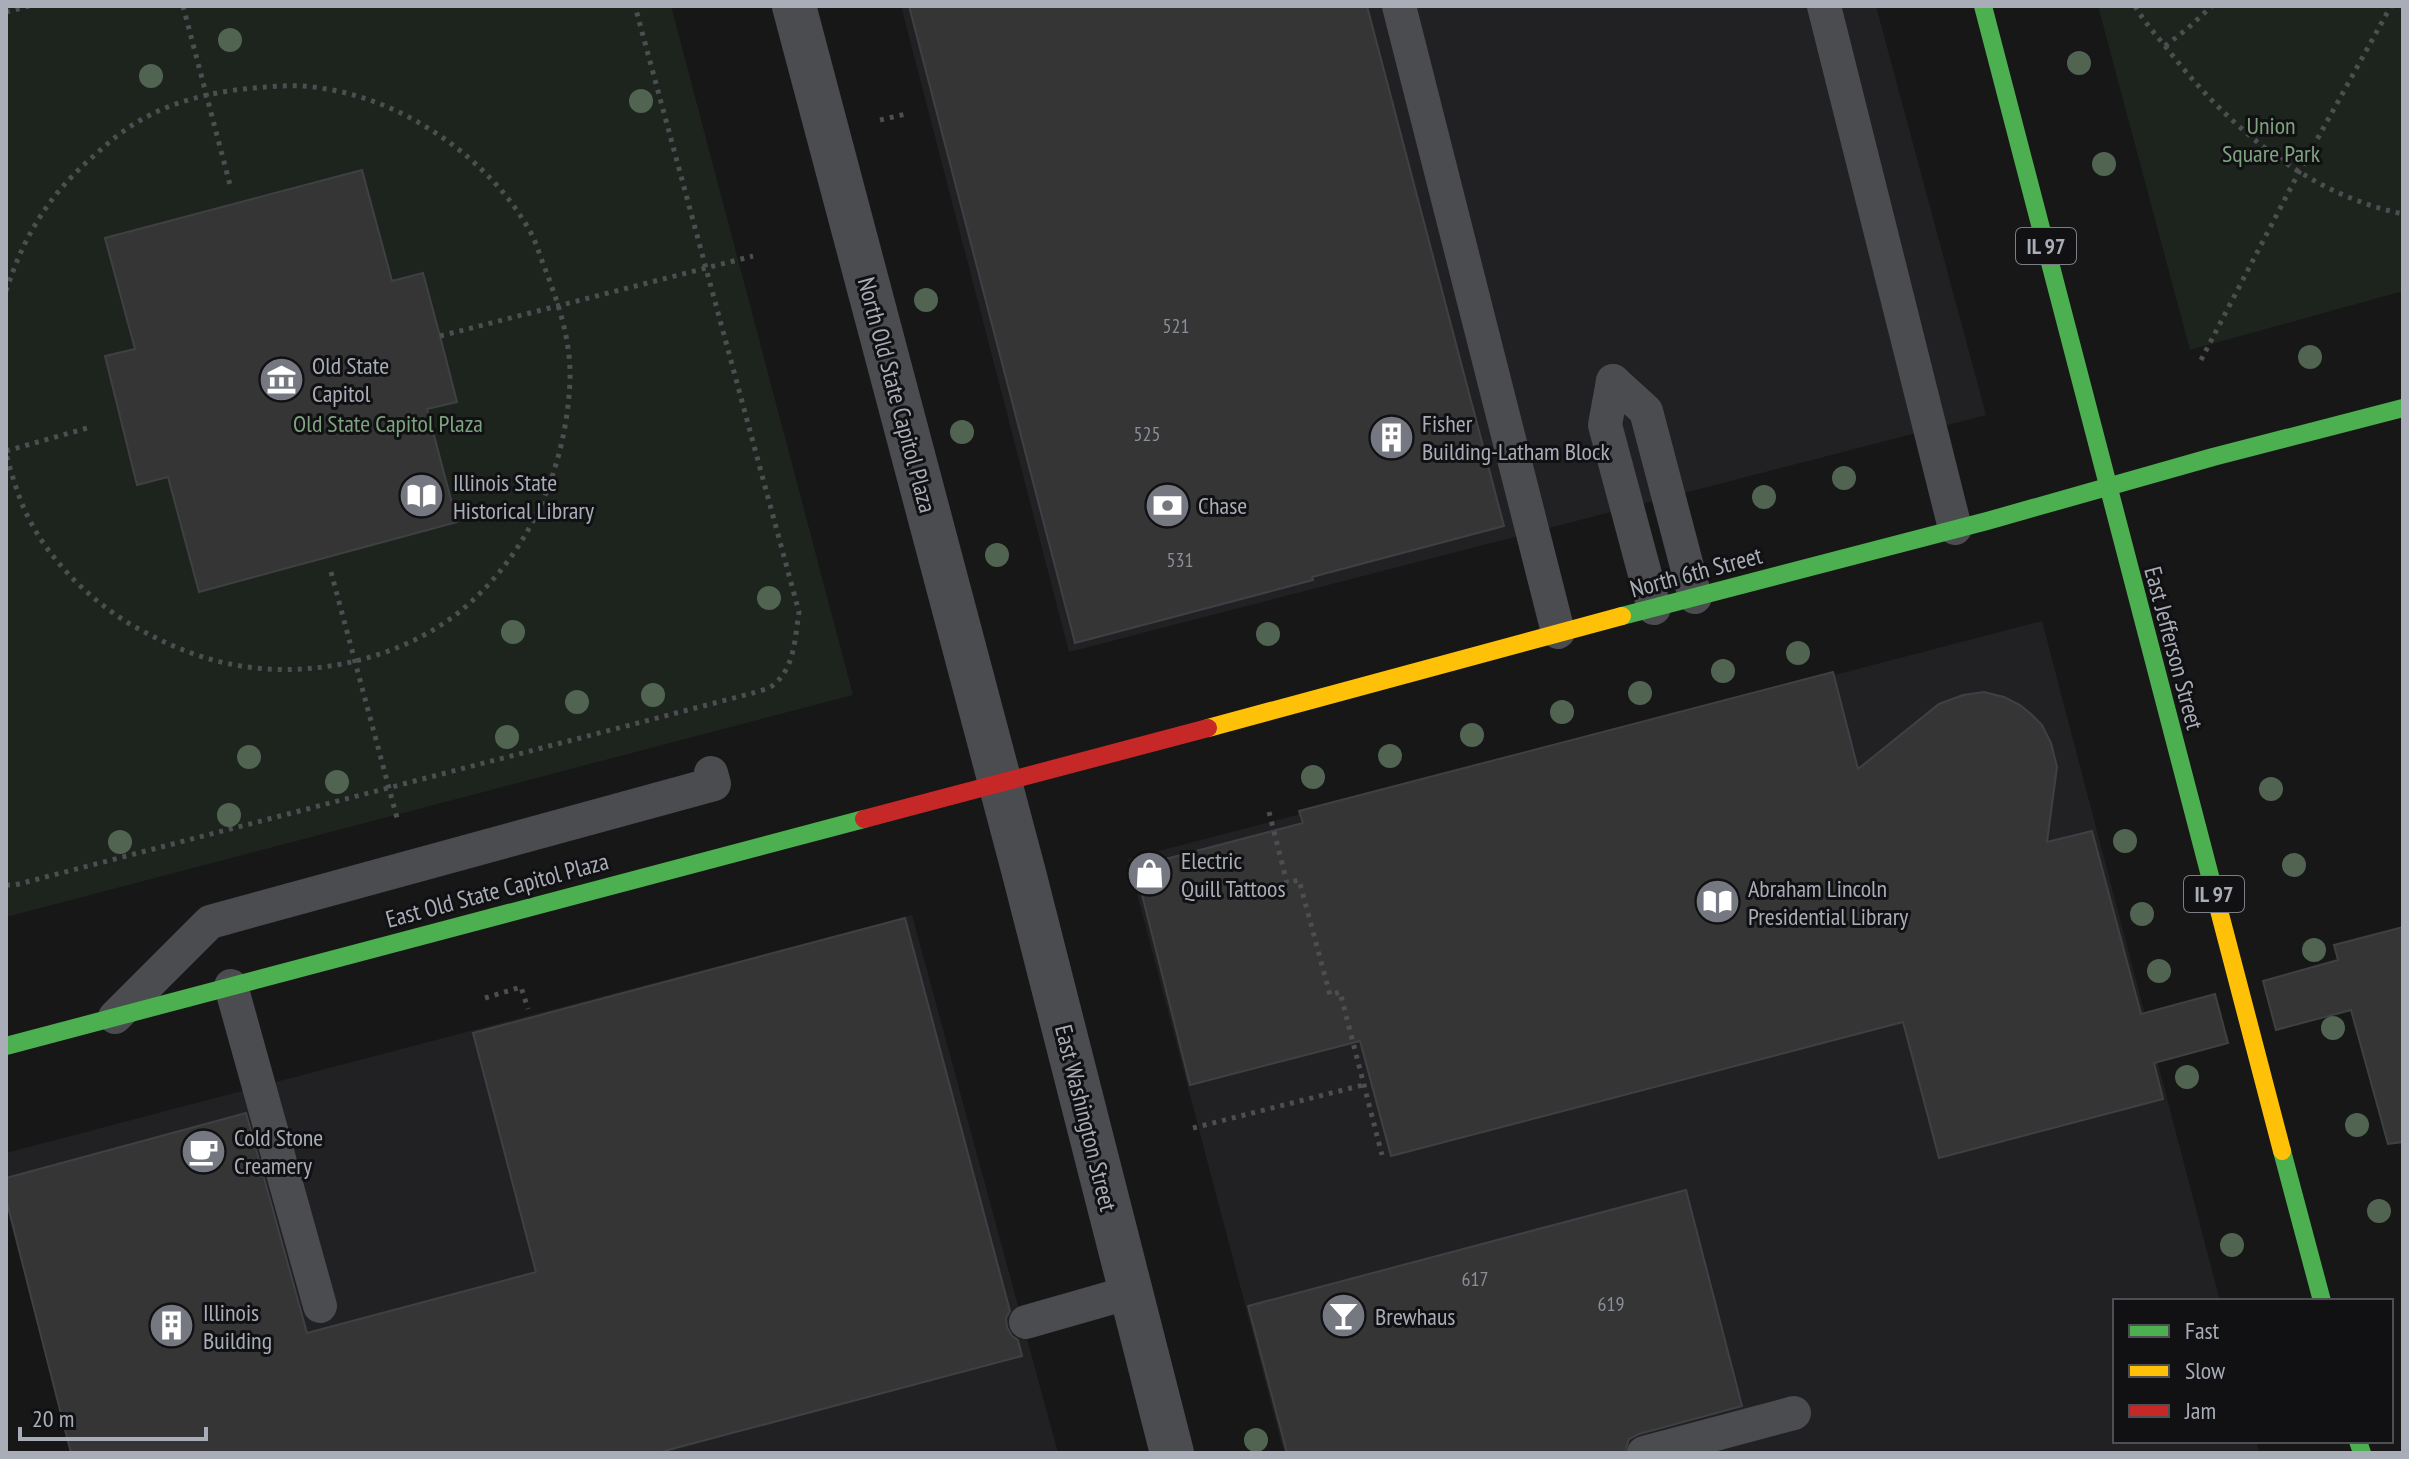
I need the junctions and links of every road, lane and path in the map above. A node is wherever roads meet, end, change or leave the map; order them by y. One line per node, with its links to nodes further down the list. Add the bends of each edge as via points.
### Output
1 (29, 6): 11 (path)
2 (183, 6): 13 (path)
3 (635, 6): 20 (path)
4 (794, 6): 36 (street, North Old State Capitol Plaza)
5 (1399, 6): 33 (lane)
6 (1824, 6): 29 (lane)
7 (1983, 6): 28 (main road, East Jefferson Street / IL 97)
8 (2135, 6): 12 (path)
9 (2212, 6): 12 (path)
10 (2391, 6): 16 (path)
11 (6, 12)
12 (2165, 46): 16 (path, via 2217,106)
13 (207, 96): 17 (path); 21 (path, via 150,115 76,171 28,235); 22 (path, via 286,85 322,88 394,108 435,132 504,195 532,235)
14 (906, 114): 15 (path)
15 (874, 122)
16 (2299, 172): 18 (path); 24 (path)
17 (230, 185)
18 (2403, 214)
19 (753, 256): 20 (path)
20 (706, 268): 22 (path); 37 (path, via 799,612 786,670 772,686 753,693)
21 (6, 291)
22 (560, 306): 23 (path); 34 (path, via 570,374 568,410 549,488 533,523 472,601 446,621 389,650)
23 (440, 336)
24 (2201, 360)
25 (2403, 408): 28 (main road, North 6th Street)
26 (91, 427): 27 (path)
27 (6, 453): 34 (path, via 29,519 57,562 118,617 153,638 231,665 294,669)
28 (2109, 486): 29 (main road, North 6th Street); 50 (main road, East Jefferson Street / IL 97)
29 (1955, 528): 31 (main road, North 6th Street)
30 (331, 572): 34 (path)
31 (1695, 597): 32 (main road, North 6th Street); 32 (lane, via 1646,411 1613,381 1605,425)
32 (1654, 608): 33 (main road, North 6th Street)
33 (1558, 632): 36 (main road, North 6th Street)
34 (354, 660): 37 (path)
35 (711, 773): 44 (lane, via 714,784 210,922)
36 (1001, 783): 41 (main road, East Old State Capitol Plaza); 49 (street, East Washington Street)
37 (389, 788): 39 (path); 40 (path)
38 (1269, 812): 46 (path, via 1287,883 1299,880 1330,995 1340,992)
39 (399, 825)
40 (6, 885)
41 (231, 986): 44 (main road, East Old State Capitol Plaza); 51 (lane)
42 (485, 998): 43 (path, via 521,987)
43 (528, 1009)
44 (115, 1017): 45 (main road, East Old State Capitol Plaza)
45 (6, 1046)
46 (1363, 1085): 47 (path); 48 (path)
47 (1193, 1128)
48 (1382, 1155)
49 (1131, 1292): 52 (lane); 54 (street, East Washington Street)
50 (2321, 1299)
51 (320, 1306)
52 (1026, 1322)
53 (1794, 1413): 55 (lane)
54 (1172, 1453)
55 (1644, 1453)

